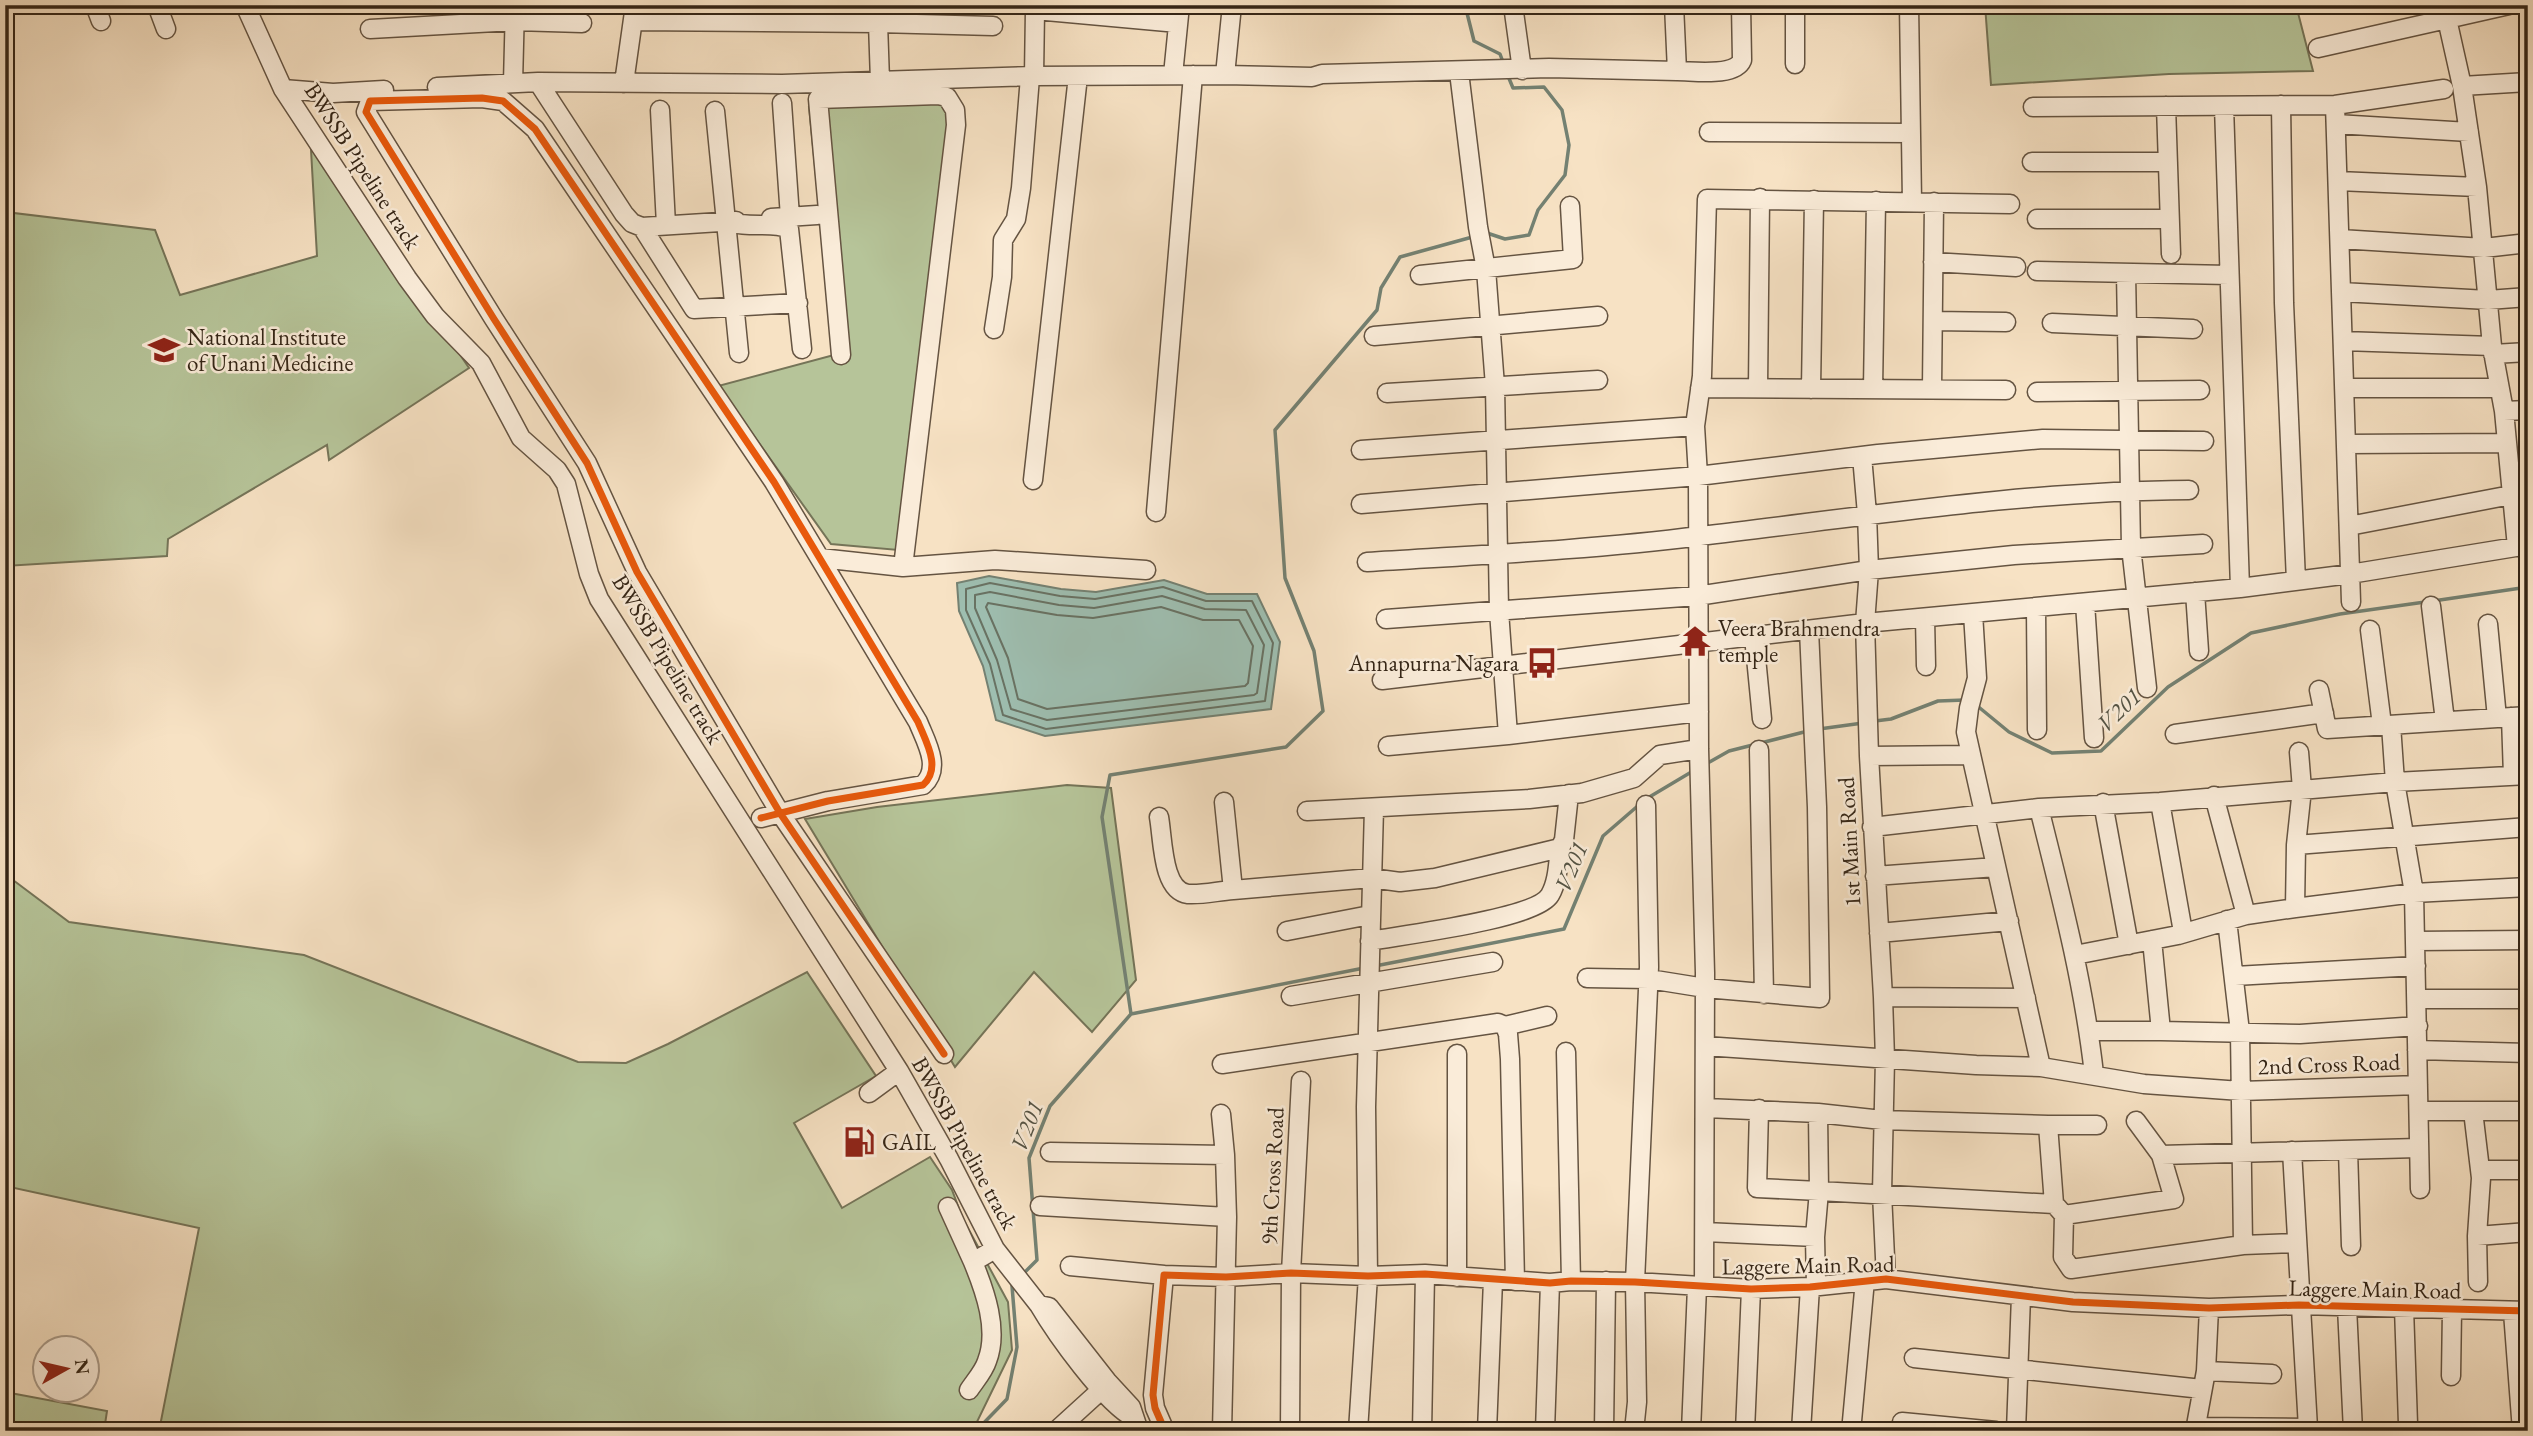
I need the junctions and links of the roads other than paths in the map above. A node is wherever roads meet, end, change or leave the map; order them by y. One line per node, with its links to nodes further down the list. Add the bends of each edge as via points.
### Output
1 (157, 5): 20 (street)
2 (234, 5): 18 (street)
3 (245, 5): 38 (street, BWSSB Pipeline track)
4 (1233, 5): 29 (street)
5 (1513, 5): 24 (street)
6 (1674, 5): 25 (street)
7 (1741, 5): 25 (street, via 1740,65 1731,71)
8 (1795, 5): 23 (street)
9 (1909, 5): 50 (street)
10 (2509, 5): 16 (street)
11 (1035, 8): 15 (street); 30 (street)
12 (515, 13): 17 (street); 21 (street); 35 (street)
13 (634, 13): 14 (street); 36 (street)
14 (878, 14): 19 (street); 32 (street)
15 (1179, 14): 27 (street)
16 (2446, 19): 22 (street); 37 (street)
17 (582, 23)
18 (242, 24)
19 (993, 26)
20 (166, 29)
21 (370, 29)
22 (2318, 48)
23 (1795, 64)
24 (1512, 70): 25 (street); 26 (street)
25 (1677, 71)
26 (1459, 72): 29 (street); 75 (street)
27 (1173, 75): 28 (street); 31 (street)
28 (1193, 75): 29 (street); 133 (street)
29 (1226, 75)
30 (1032, 76): 31 (street); 32 (street); 92 (street, via 1021,188 1016,219 1003,240)
31 (1078, 76): 127 (street)
32 (880, 81): 36 (street)
33 (538, 82): 35 (street); 36 (street); 68 (street, via 624,214)
34 (2528, 82): 37 (street)
35 (513, 83): 38 (street, via 333,93)
36 (624, 83)
37 (2453, 88): 41 (street); 49 (street)
38 (283, 89): 258 (street, BWSSB Pipeline track, via 419,295 481,363 521,438 566,484 599,599)
39 (782, 103): 63 (street)
40 (2281, 105): 41 (street); 43 (street); 147 (street)
41 (2335, 105): 47 (street)
42 (2166, 106): 43 (street); 44 (street); 52 (street)
43 (2224, 106): 79 (street)
44 (2034, 107)
45 (660, 110): 67 (street)
46 (715, 111): 66 (street)
47 (2336, 124): 49 (street); 53 (street)
48 (1709, 132): 50 (street)
49 (2469, 132): 54 (street)
50 (1911, 133): 58 (street)
51 (2032, 162): 52 (street)
52 (2168, 162): 65 (street)
53 (2338, 181): 54 (street); 69 (street)
54 (2477, 187): 71 (street)
55 (1760, 198): 56 (street); 102 (street, via 1707,199); 103 (street)
56 (1814, 200): 57 (street); 106 (street)
57 (1875, 201): 58 (street); 107 (street)
58 (1912, 202): 59 (street)
59 (1934, 202): 60 (street); 73 (street)
60 (2010, 204)
61 (1570, 206): 75 (street, via 1573,259)
62 (817, 215): 63 (street)
63 (790, 217): 66 (street)
64 (2037, 219): 65 (street)
65 (2169, 219): 72 (street)
66 (726, 221): 67 (street); 83 (street, via 789,229); 84 (street)
67 (666, 225): 68 (street)
68 (642, 227): 84 (street, via 694,309)
69 (2340, 239): 71 (street); 80 (street)
70 (2528, 243): 71 (street)
71 (2484, 248): 82 (street)
72 (2171, 254)
73 (1933, 262): 74 (street); 86 (street)
74 (2016, 267)
75 (1486, 269): 78 (street); 90 (street)
76 (2037, 271): 77 (street)
77 (2126, 273): 79 (street); 89 (street)
78 (1420, 275)
79 (2229, 275): 148 (street)
80 (2341, 292): 82 (street); 94 (street)
81 (2528, 297): 82 (street)
82 (2488, 300): 96 (street)
83 (799, 303): 84 (street); 95 (street)
84 (734, 307): 98 (street)
85 (1598, 316): 90 (street)
86 (1933, 320): 87 (street); 108 (street)
87 (2006, 322)
88 (2052, 323): 89 (street)
89 (2126, 326): 91 (street); 110 (street)
90 (1490, 327): 93 (street); 101 (street)
91 (2193, 329)
92 (994, 330)
93 (1374, 336)
94 (2343, 341): 96 (street); 104 (street)
95 (802, 349)
96 (2493, 350): 97 (street); 105 (street)
97 (2528, 352)
98 (739, 353)
99 (841, 355): 143 (street, via 818,99 947,97 955,110 956,125)
100 (1598, 380): 101 (street)
101 (1495, 386): 113 (street); 118 (street)
102 (1700, 388): 103 (street); 116 (street)
103 (1758, 388): 106 (street)
104 (2344, 388): 105 (street); 121 (street)
105 (2498, 388): 115 (street)
106 (1811, 389): 107 (street)
107 (1873, 389): 108 (street)
108 (1932, 389): 109 (street)
109 (2006, 390)
110 (2128, 390): 111 (street); 112 (street); 117 (street)
111 (2200, 390)
112 (2037, 392)
113 (1387, 393)
114 (2528, 410): 115 (street)
115 (2504, 411): 120 (street)
116 (1695, 426): 118 (street); 126 (street)
117 (2129, 439): 119 (street); 123 (street, via 2043,439); 129 (street)
118 (1497, 440): 122 (street); 130 (street)
119 (2204, 441)
120 (2507, 443): 121 (street); 125 (street)
121 (2346, 444): 135 (street)
122 (1361, 450)
123 (1862, 456): 126 (street); 134 (street, 1st Main Road)
124 (2528, 474): 125 (street)
125 (2509, 475): 131 (street)
126 (1698, 476): 130 (street); 136 (street)
127 (1033, 480)
128 (2189, 490): 129 (street)
129 (2130, 491): 134 (street, via 1996,499); 139 (street)
130 (1498, 494): 132 (street); 140 (street)
131 (2511, 495): 135 (street); 138 (street)
132 (1361, 504)
133 (1156, 512)
134 (1867, 514): 136 (street); 145 (street, 1st Main Road)
135 (2348, 526): 146 (street)
136 (1697, 537): 140 (street); 150 (street)
137 (2203, 544): 139 (street)
138 (2522, 546): 146 (street)
139 (2131, 547): 145 (street); 151 (street)
140 (1498, 553): 142 (street); 156 (street)
141 (820, 558): 143 (street); 200 (street, via 918,722 933,770 923,785); 200 (street, via 774,482 526,120 503,101 482,98 370,101 366,112 587,463 637,572)
142 (1367, 562)
143 (903, 567): 144 (street, via 995,560)
144 (1146, 570)
145 (1869, 570): 150 (street); 160 (street, 1st Main Road)
146 (2350, 573): 147 (street); 152 (street)
147 (2296, 581): 148 (street)
148 (2240, 588): 149 (street)
149 (2195, 593): 151 (street); 166 (street)
150 (1697, 596): 156 (street); 165 (street)
151 (2138, 597): 153 (street); 170 (street)
152 (2351, 602)
153 (2085, 603): 155 (street); 181 (street)
154 (2431, 606): 176 (street)
155 (2036, 608): 157 (street); 178 (street)
156 (1499, 611): 159 (street); 168 (street)
157 (1973, 613): 158 (street); 185 (street, via 1977,678 1966,732)
158 (1925, 618): 160 (street); 167 (street)
159 (1386, 619)
160 (1864, 623): 163 (street); 186 (street, 1st Main Road)
161 (2488, 624): 174 (street)
162 (2370, 630): 177 (street)
163 (1809, 631): 164 (street); 236 (street, via 1820,998)
164 (1754, 638): 165 (street); 175 (street)
165 (1698, 645): 168 (street); 172 (street)
166 (2199, 651)
167 (1926, 666)
168 (1504, 667): 169 (street); 180 (street)
169 (1382, 680)
170 (2147, 688)
171 (2319, 690): 173 (street)
172 (1699, 712): 180 (street); 187 (street)
173 (2324, 713): 177 (street, via 2327,729); 179 (street)
174 (2512, 717): 176 (street); 188 (street)
175 (1762, 719)
176 (2445, 722): 177 (street)
177 (2386, 725): 189 (street)
178 (2037, 730)
179 (2175, 734)
180 (1508, 735): 182 (street)
181 (2095, 738)
182 (1388, 746)
183 (1759, 750): 236 (street)
184 (2299, 752): 190 (street)
185 (1971, 755): 186 (street); 201 (street)
186 (1869, 756): 204 (street, 1st Main Road)
187 (1699, 761): 191 (street, via 1660,755 1634,778); 235 (street)
188 (2521, 776): 189 (street)
189 (2395, 782): 190 (street); 206 (street)
190 (2302, 789): 192 (street); 207 (street)
191 (1569, 794): 197 (street); 208 (street)
192 (2214, 796): 193 (street); 217 (street)
193 (2160, 802): 195 (street); 221 (street)
194 (1224, 803): 213 (street)
195 (2103, 803): 198 (street); 227 (street)
196 (1646, 804): 233 (street)
197 (1374, 808): 199 (street); 211 (street)
198 (2039, 808): 201 (street); 228 (street)
199 (1307, 811)
200 (780, 813): 203 (street); 253 (street)
201 (1983, 814): 204 (street); 209 (street)
202 (1159, 817): 213 (street, via 1169,879 1175,890 1200,894)
203 (761, 818)
204 (1872, 827): 210 (street, 1st Main Road)
205 (2528, 827): 206 (street)
206 (2405, 836): 207 (street); 214 (street)
207 (2296, 845): 215 (street)
208 (1560, 848): 211 (street, via 1435,878 1400,882); 225 (street, via 1549,897 1537,907)
209 (1996, 867): 210 (street); 219 (street)
210 (1875, 876): 222 (street, 1st Main Road)
211 (1371, 878): 213 (street); 216 (street)
212 (2528, 887): 214 (street)
213 (1233, 890)
214 (2414, 893): 215 (street); 226 (street)
215 (2295, 908): 217 (street)
216 (1370, 915): 220 (street); 225 (street)
217 (2246, 915): 218 (street)
218 (2227, 920): 221 (street); 231 (street)
219 (2009, 921): 222 (street); 239 (street)
220 (1287, 931)
221 (2183, 932): 223 (street)
222 (1879, 933): 238 (street, 1st Main Road)
223 (2152, 940): 227 (street); 246 (street)
224 (2528, 940): 226 (street)
225 (1370, 941): 234 (street)
226 (2416, 941): 230 (street)
227 (2129, 945): 228 (street)
228 (2075, 955): 245 (street)
229 (1493, 962): 234 (street)
230 (2416, 966): 231 (street); 240 (street)
231 (2235, 976): 247 (street)
232 (1587, 978): 233 (street)
233 (1649, 979): 235 (street); 313 (street)
234 (1369, 982): 237 (street); 248 (street)
235 (1705, 988): 236 (street); 249 (street)
236 (1765, 994)
237 (1291, 996)
238 (1884, 997): 239 (street); 255 (street, 1st Main Road)
239 (2026, 998): 257 (street)
240 (2417, 999): 241 (street); 244 (street)
241 (2528, 999)
242 (1547, 1016): 243 (street)
243 (1505, 1026): 248 (street, via 1498,1023); 310 (street, via 1510,1059)
244 (2418, 1026): 247 (street, via 2300,1034); 250 (street)
245 (2090, 1031): 246 (street); 259 (street)
246 (2161, 1031): 247 (street)
247 (2240, 1032): 262 (street)
248 (1368, 1041): 256 (street); 304 (street)
249 (1705, 1046): 255 (street, 2nd Cross Road); 264 (street)
250 (2417, 1051): 252 (street); 261 (street)
251 (1566, 1052): 311 (street)
252 (2528, 1053)
253 (944, 1054)
254 (1457, 1054): 306 (street)
255 (1885, 1059): 257 (street, 2nd Cross Road); 271 (street, 1st Main Road)
256 (1222, 1064)
257 (2041, 1068): 259 (street, 2nd Cross Road)
258 (899, 1071): 263 (street); 298 (street, BWSSB Pipeline track)
259 (2094, 1074): 262 (street, 2nd Cross Road, via 2144,1084)
260 (1301, 1081): 301 (street, 9th Cross Road)
261 (2418, 1085): 262 (street, 2nd Cross Road); 266 (street)
262 (2241, 1091): 279 (street)
263 (869, 1093)
264 (1706, 1108): 265 (street); 291 (street)
265 (1759, 1109): 269 (street); 285 (street, via 1757,1188)
266 (2419, 1111): 267 (street); 275 (street)
267 (2473, 1111): 268 (street); 282 (street)
268 (2528, 1111)
269 (1818, 1112): 271 (street); 285 (street)
270 (1221, 1114): 280 (street)
271 (1882, 1120): 273 (street); 286 (street, 1st Main Road)
272 (2136, 1121): 281 (street)
273 (2048, 1125): 274 (street); 289 (street)
274 (2097, 1125)
275 (2418, 1148): 276 (street); 284 (street)
276 (2348, 1150): 277 (street); 297 (street)
277 (2292, 1152): 279 (street); 295 (street)
278 (1050, 1153): 280 (street)
279 (2242, 1153): 281 (street); 296 (street)
280 (1225, 1155): 290 (street)
281 (2161, 1155): 289 (street, via 2174,1199)
282 (2480, 1170): 283 (street); 293 (street)
283 (2528, 1170)
284 (2420, 1189)
285 (1819, 1191): 286 (street); 294 (street)
286 (1882, 1193): 289 (street); 307 (street, 1st Main Road)
287 (1040, 1206): 290 (street)
288 (948, 1207): 299 (street)
289 (2059, 1209): 296 (street, via 2063,1257 2071,1269)
290 (1227, 1217): 305 (street)
291 (1705, 1232): 294 (street); 316 (street)
292 (2528, 1232): 293 (street)
293 (2477, 1236): 314 (street)
294 (1815, 1237): 317 (street)
295 (2297, 1243): 296 (street); 321 (street)
296 (2244, 1245)
297 (2351, 1246)
298 (995, 1249): 299 (street); 320 (street, BWSSB Pipeline track)
299 (973, 1262): 333 (street, via 989,1304 990,1339 988,1361)
300 (1070, 1266): 303 (street, Laggere Main Road)
301 (1291, 1273): 304 (street, Laggere Main Road); 305 (street, Laggere Main Road); 345 (street, 9th Cross Road)
302 (1425, 1274): 304 (street, Laggere Main Road); 306 (street, Laggere Main Road); 347 (street)
303 (1164, 1275): 305 (street, Laggere Main Road); 336 (street)
304 (1368, 1276): 346 (street)
305 (1226, 1277): 344 (street)
306 (1457, 1277): 308 (street, Laggere Main Road)
307 (1886, 1279): 309 (street, Laggere Main Road); 319 (street, Laggere Main Road)
308 (1493, 1280): 310 (street, Laggere Main Road); 348 (street)
309 (1865, 1280): 317 (street, Laggere Main Road); 337 (street)
310 (1515, 1281): 315 (street, Laggere Main Road)
311 (1571, 1281): 312 (street, Laggere Main Road); 315 (street, Laggere Main Road)
312 (1606, 1281): 313 (street, Laggere Main Road); 350 (street)
313 (1636, 1282): 316 (street, Laggere Main Road); 351 (street)
314 (2478, 1282)
315 (1550, 1283): 349 (street)
316 (1700, 1286): 318 (street, Laggere Main Road); 352 (street)
317 (1813, 1286): 318 (street, Laggere Main Road); 354 (street)
318 (1751, 1289): 353 (street)
319 (2021, 1296): 323 (street, Laggere Main Road); 328 (street)
320 (1039, 1305): 334 (street); 340 (street, via 1049,1307 1131,1407)
321 (2299, 1305): 322 (street, Laggere Main Road); 323 (street, Laggere Main Road); 341 (street, via 2308,1428)
322 (2347, 1307): 324 (street, Laggere Main Road); 357 (street)
323 (2209, 1308): 329 (street)
324 (2404, 1308): 325 (street, Laggere Main Road); 339 (street)
325 (2452, 1310): 326 (street, Laggere Main Road); 331 (street)
326 (2520, 1311): 335 (street)
327 (1914, 1358): 328 (street)
328 (2018, 1369): 332 (street); 356 (street)
329 (2206, 1371): 330 (street); 332 (street)
330 (2272, 1374)
331 (2451, 1376)
332 (2202, 1389): 341 (street)
333 (969, 1390)
334 (1101, 1390): 340 (street); 342 (street)
335 (2524, 1403): 358 (street)
336 (1155, 1408): 340 (street); 343 (street)
337 (1852, 1421)
338 (1902, 1422): 355 (street)
339 (2408, 1424)
340 (1132, 1427)
341 (2196, 1429)
342 (1056, 1431)
343 (1165, 1431)
344 (1222, 1431)
345 (1290, 1431)
346 (1358, 1431)
347 (1422, 1431)
348 (1487, 1431)
349 (1545, 1431)
350 (1604, 1431)
351 (1634, 1431)
352 (1691, 1431)
353 (1745, 1431)
354 (1801, 1431)
355 (1996, 1431)
356 (2016, 1431)
357 (2353, 1431)
358 (2522, 1431)

